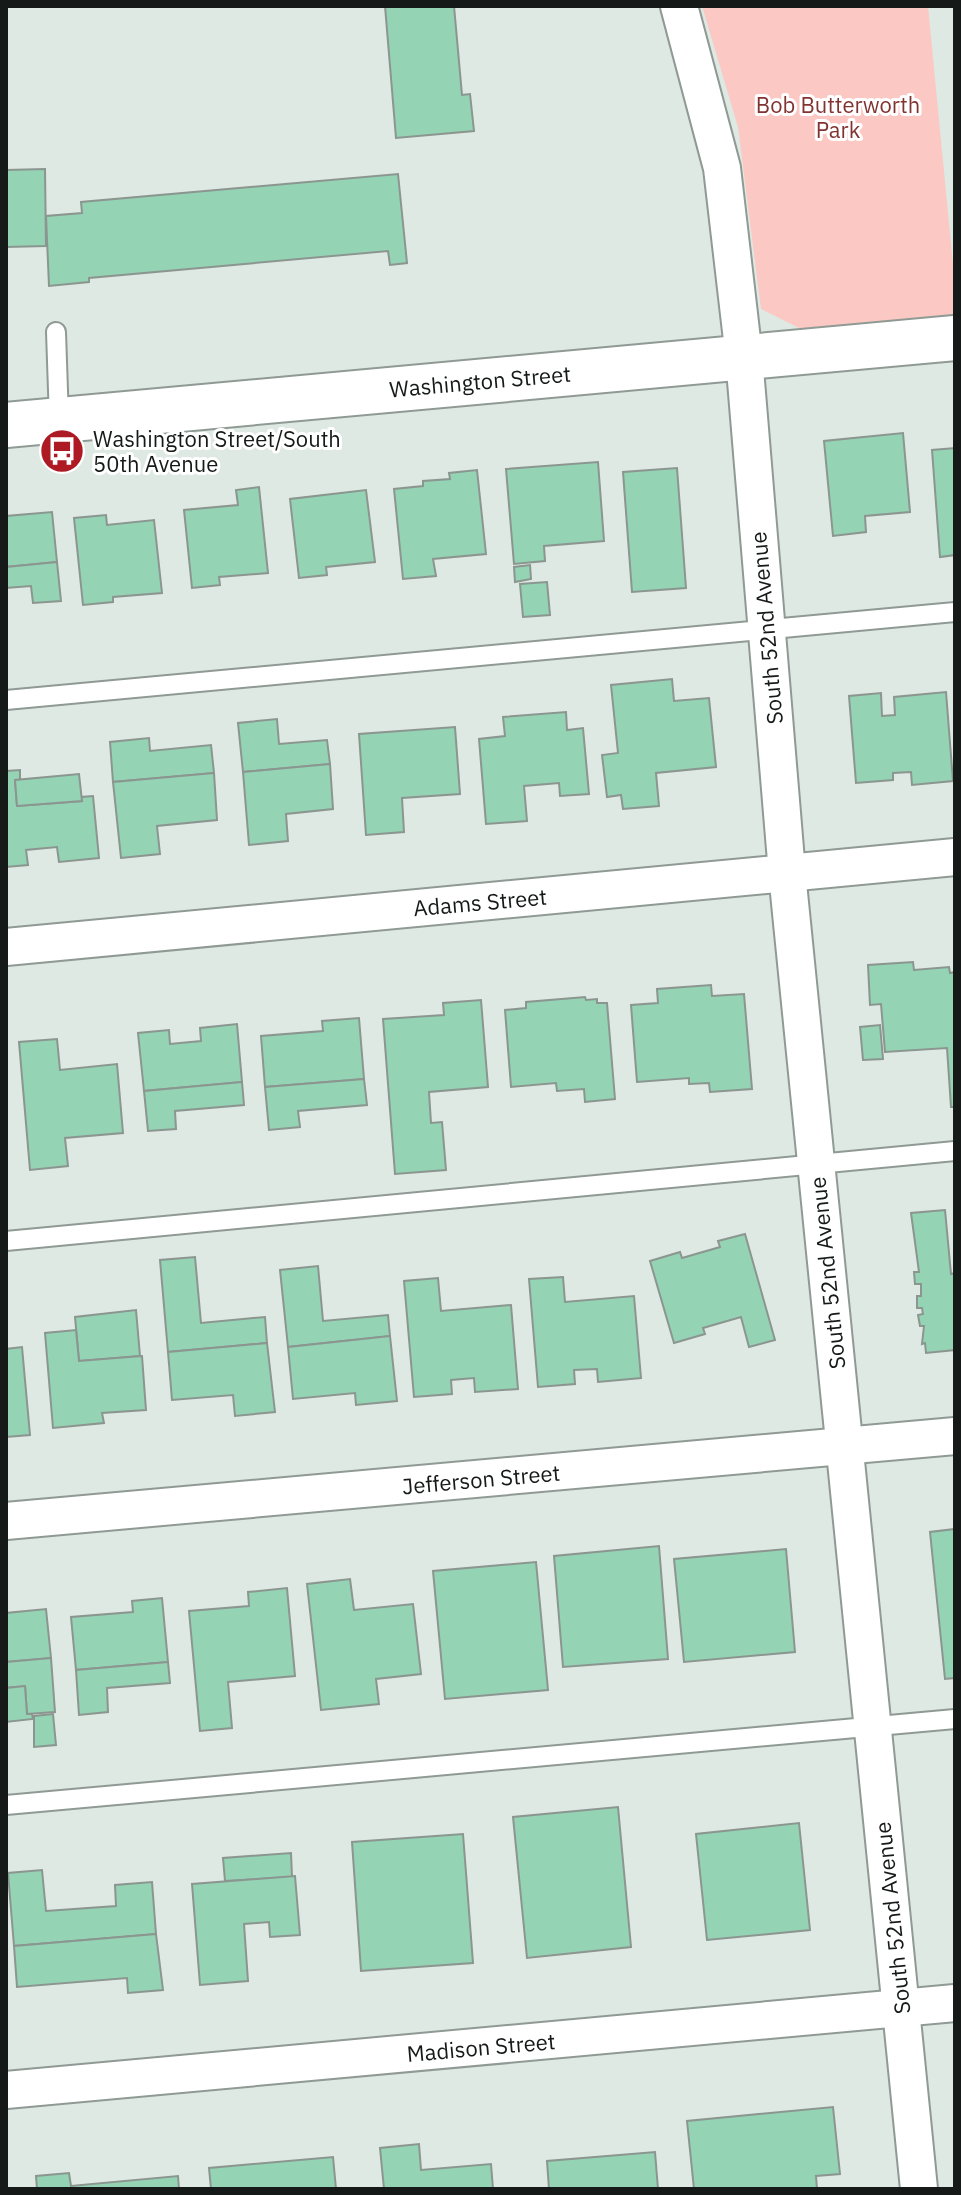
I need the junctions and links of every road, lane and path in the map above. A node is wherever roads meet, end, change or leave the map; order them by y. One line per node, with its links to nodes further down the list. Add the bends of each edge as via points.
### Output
1 (679, 6): 4 (street, South 52nd Avenue, via 722,168)
2 (56, 332): 5 (lane)
3 (955, 338): 4 (street, Washington Street)
4 (744, 357): 5 (street, Washington Street); 8 (street, South 52nd Avenue)
5 (59, 420): 6 (street, Washington Street)
6 (6, 425)
7 (955, 612): 8 (lane)
8 (766, 630): 9 (lane); 11 (street, South 52nd Avenue)
9 (6, 700)
10 (955, 857): 11 (street, Adams Street)
11 (787, 873): 12 (street, Adams Street); 14 (street, South 52nd Avenue)
12 (6, 947)
13 (955, 1151): 14 (lane)
14 (816, 1164): 15 (lane); 17 (street, South 52nd Avenue)
15 (6, 1241)
16 (955, 1436): 17 (street, Jefferson Street)
17 (844, 1446): 18 (street, Jefferson Street); 20 (street, South 52nd Avenue)
18 (6, 1521)
19 (955, 1719): 20 (lane)
20 (873, 1726): 21 (lane); 23 (street, South 52nd Avenue)
21 (6, 1805)
22 (955, 2003): 23 (street, Madison Street)
23 (900, 2008): 24 (street, Madison Street); 25 (street, South 52nd Avenue)
24 (6, 2090)
25 (919, 2189)

